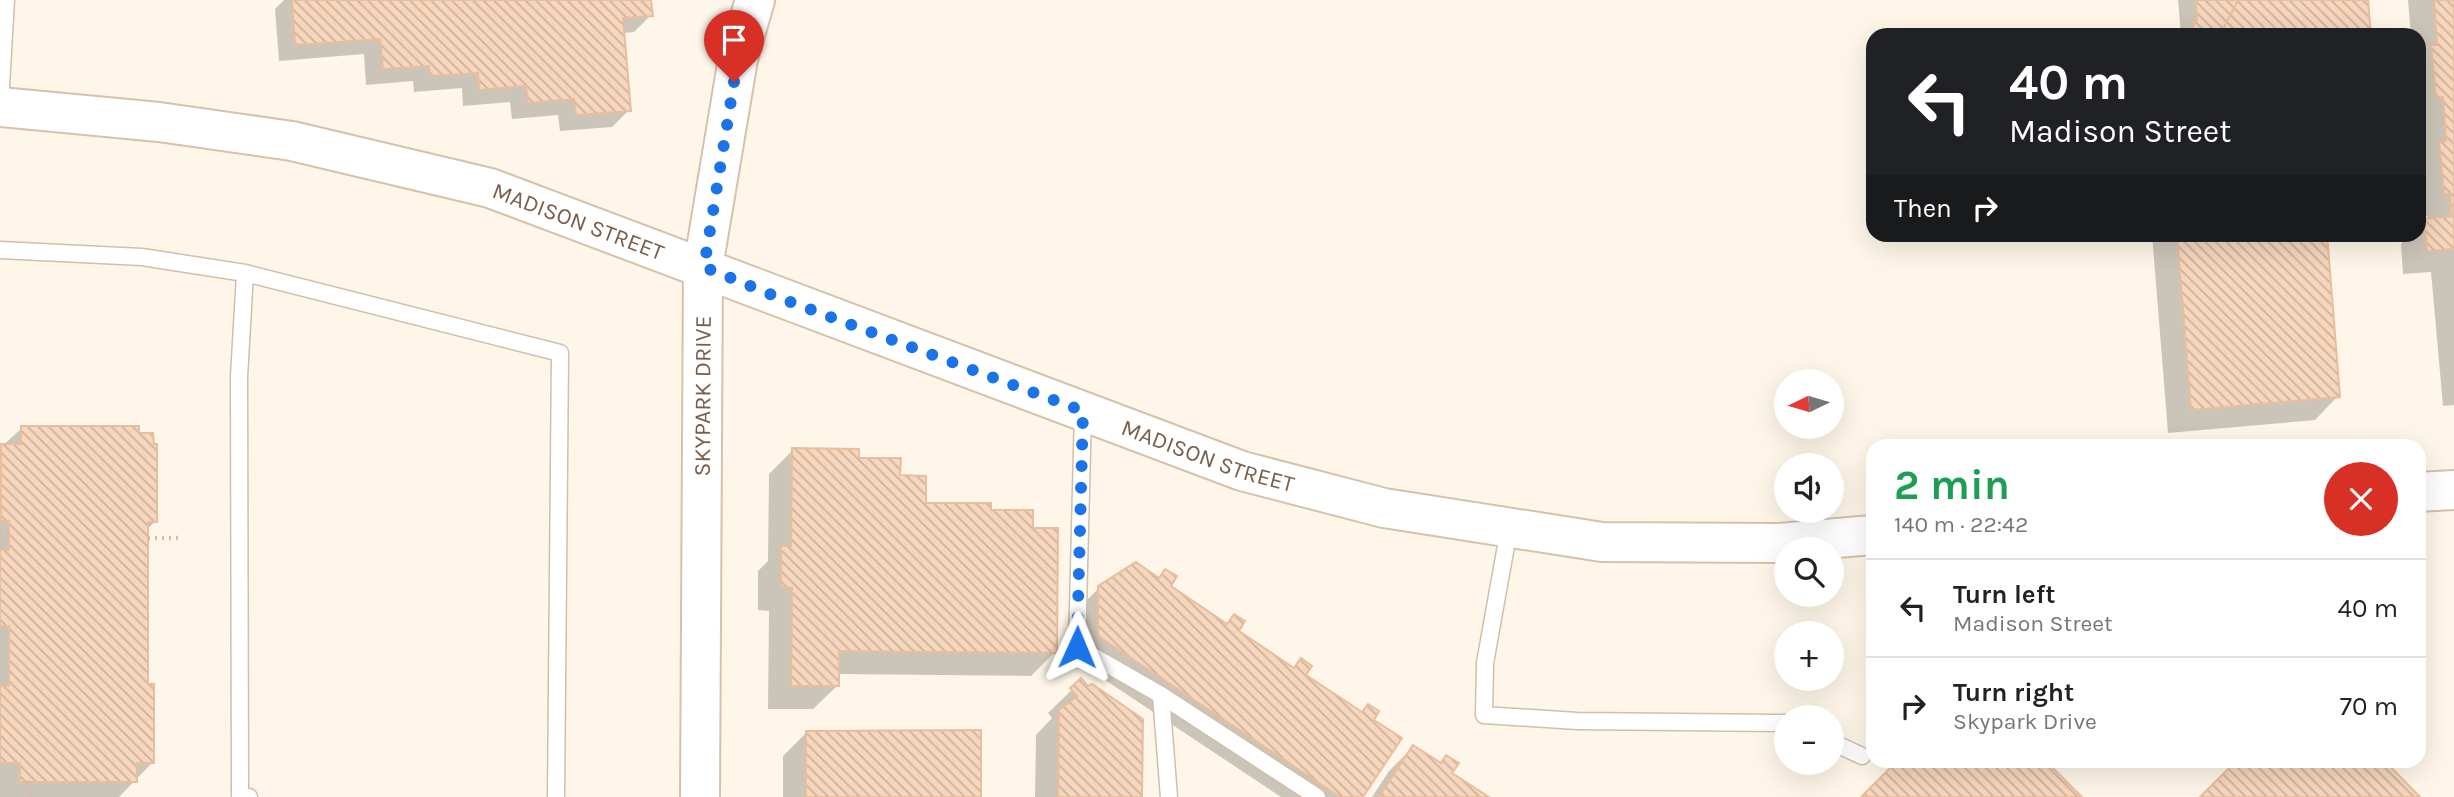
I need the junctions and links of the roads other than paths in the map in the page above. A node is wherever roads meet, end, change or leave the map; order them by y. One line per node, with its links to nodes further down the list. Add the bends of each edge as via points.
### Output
1 (6, 0): 3 (lane)
2 (755, 0): 5 (main road, SKYPARK DRIVE, via 738,59)
3 (0, 105): 5 (main road, MADISON STREET, via 292,141 490,188)
4 (0, 250): 6 (lane, via 142,257)
5 (704, 267): 7 (main road, MADISON STREET); 18 (main road, SKYPARK DRIVE)
6 (245, 273): 16 (lane, via 239,377 240,795); 17 (lane, via 559,353)
7 (1083, 411): 10 (main road, MADISON STREET, via 1242,471 1384,508); 12 (lane, via 1077,647)
8 (2454, 490): 9 (main road)
9 (2426, 492)
10 (1509, 529): 11 (main road, MADISON STREET, via 1602,542 1779,543); 13 (lane, via 1485,663 1484,715)
11 (1866, 536)
12 (1161, 695): 19 (lane); 20 (lane)
13 (1774, 723)
14 (1844, 748): 15 (lane)
15 (1862, 755)
16 (249, 797)
17 (556, 797)
18 (700, 797)
19 (1168, 797)
20 (1317, 797)

